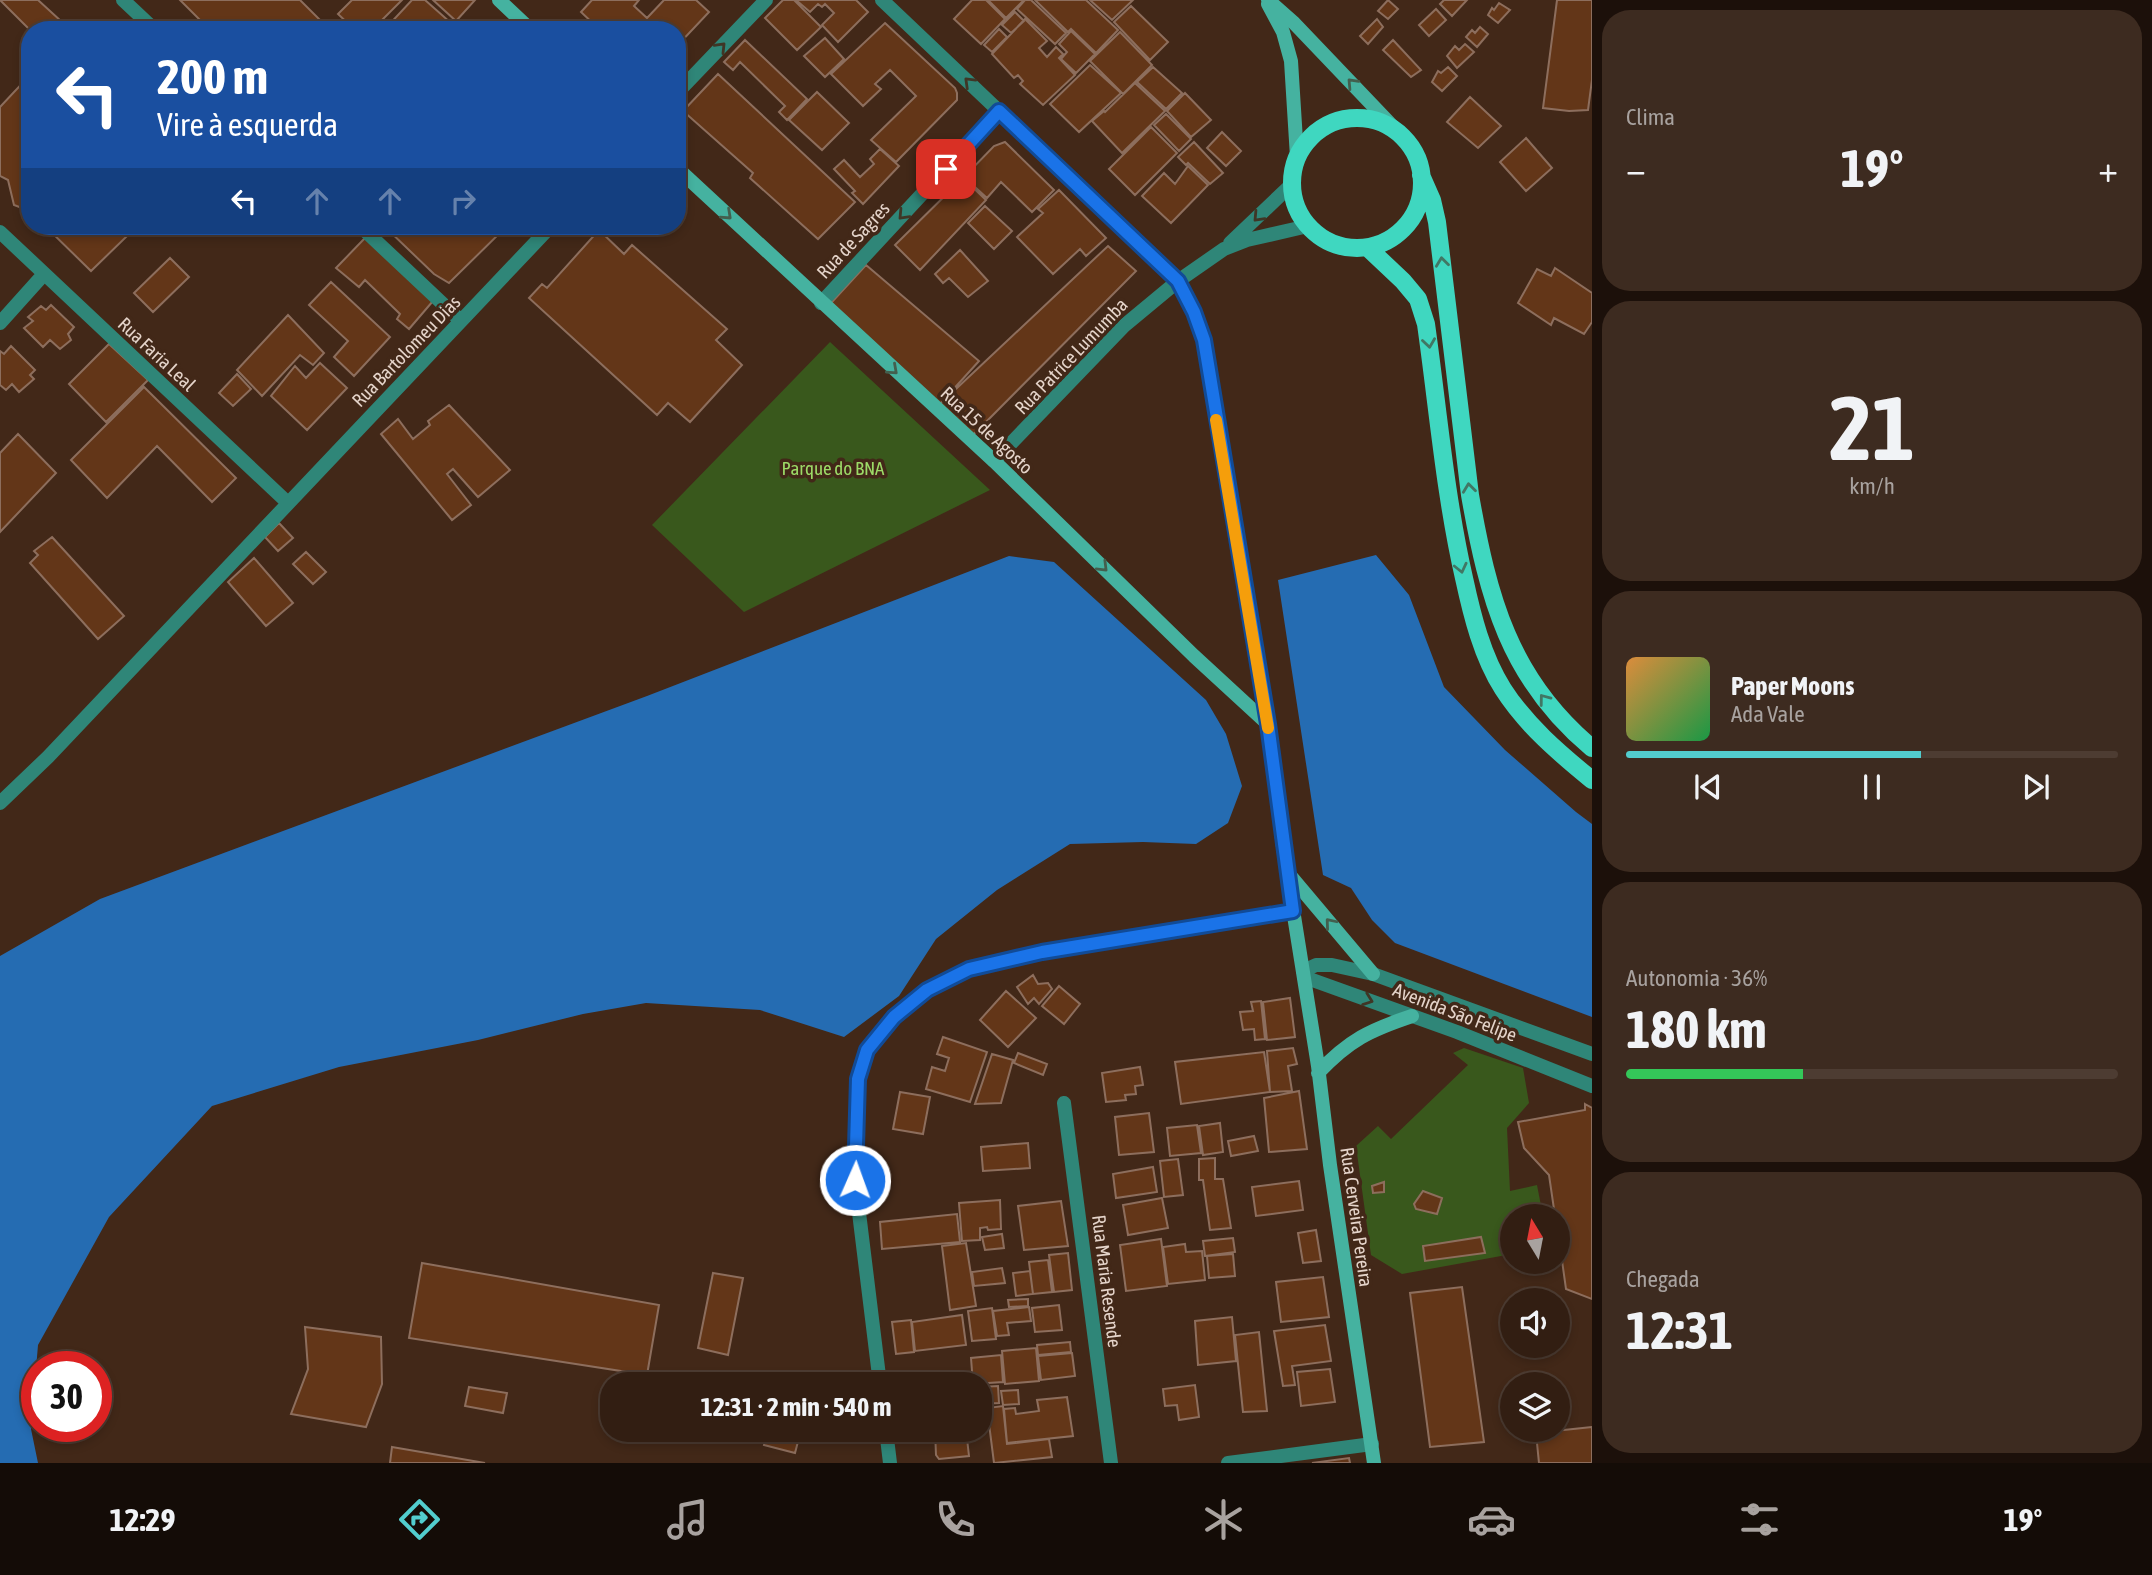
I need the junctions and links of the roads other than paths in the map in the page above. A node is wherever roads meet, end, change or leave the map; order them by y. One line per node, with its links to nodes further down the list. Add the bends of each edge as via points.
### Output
1 (124, 0): 6 (street)
2 (499, 0): 7 (main road)
3 (766, 0): 8 (street, one-way to 3)
4 (882, 0): 9 (street, one-way to 4)
5 (1267, 0): 10 (main road, one-way to 5); 11 (main road, via 1291,61)
6 (146, 21)
7 (521, 21)
8 (686, 84)
9 (999, 111): 22 (street); 23 (street, Rua de Sagres, one-way to 23)
10 (1399, 133): 11 (main road, via 1362,118 1342,120 1323,127); 12 (main road, via 1417,157)
11 (1297, 157): 14 (main road)
12 (1421, 175): 19 (main road, via 1416,212 1404,229); 29 (main road, one-way to 12, via 1548,706 1526,675 1493,600 1470,495 1437,222)
13 (686, 176): 23 (main road, Rua 15 de Agosto, one-way to 23)
14 (1291, 185): 15 (main road, via 1296,207); 20 (street, one-way to 20)
15 (1308, 226): 19 (main road, via 1341,247); 20 (street)
16 (0, 232): 21 (street, Rua Faria Leal)
17 (370, 235): 24 (street)
18 (542, 235): 24 (street, Rua Bartolomeu Dias)
19 (1368, 248): 30 (main road, one-way to 30, via 1418,299 1426,324 1456,544 1483,647 1502,688 1528,722)
20 (1224, 249): 22 (street, Rua Patrice Lumumba)
21 (44, 274): 25 (street); 27 (street, Rua Faria Leal)
22 (1178, 281): 26 (street, Rua Patrice Lumumba, via 1125,325); 28 (street, via 1204,340)
23 (821, 303): 26 (main road, Rua 15 de Agosto, one-way to 26)
24 (461, 321): 27 (street, Rua Bartolomeu Dias)
25 (0, 323)
26 (994, 461): 28 (main road, Rua 15 de Agosto, one-way to 28)
27 (288, 503): 31 (street, Rua Bartolomeu Dias)
28 (1268, 724): 32 (main road, Rua Cerveira Pereira)
29 (1592, 748)
30 (1592, 780)
31 (0, 803)
32 (1286, 868): 33 (main road, Rua Cerveira Pereira); 35 (main road, one-way to 32)
33 (1293, 911): 34 (main road, Rua Cerveira Pereira); 41 (street, via 1042,952 969,969 927,990 894,1017 867,1050 858,1079 855,1180)
34 (1304, 974): 35 (street, Avenida São Felipe, via 1315,965 1332,965); 36 (street, Avenida São Felipe, one-way to 36); 38 (main road, Rua Cerveira Pereira)
35 (1373, 974): 37 (street, Avenida São Felipe)
36 (1412, 1016): 38 (main road, via 1373,1029 1339,1051); 39 (street, Avenida São Felipe)
37 (1592, 1054)
38 (1318, 1073): 43 (main road, Rua Cerveira Pereira)
39 (1592, 1086)
40 (1064, 1103): 45 (street, Rua Maria Resende)
41 (879, 1372)
42 (887, 1442): 44 (street)
43 (1372, 1444): 46 (street); 47 (main road, Rua Cerveira Pereira)
44 (890, 1463)
45 (1111, 1463)
46 (1228, 1463)
47 (1374, 1463)

